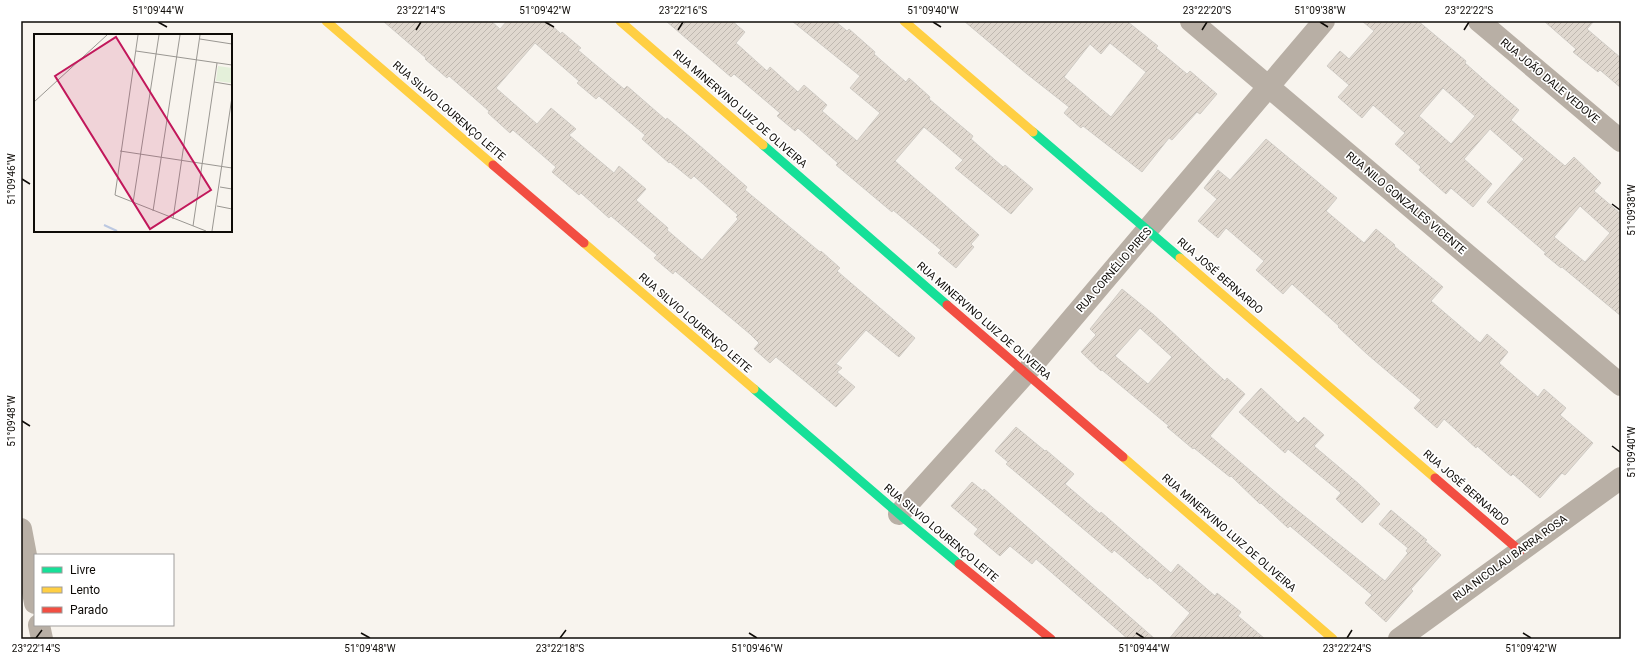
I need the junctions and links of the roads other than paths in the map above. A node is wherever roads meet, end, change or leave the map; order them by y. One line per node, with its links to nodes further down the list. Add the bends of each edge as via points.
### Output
1 (326, 21): 13 (street, RUA SILVIO LOURENÇO LEITE)
2 (620, 21): 10 (street, RUA MINERVINO LUIZ DE OLIVEIRA)
3 (904, 21): 9 (street, RUA JOSÉ BERNARDO)
4 (1191, 21): 7 (street, RUA NILO GONZALES VICENTE)
5 (1324, 21): 7 (street, RUA CORNÉLIO PIRES)
6 (1479, 21): 8 (street, RUA JOÃO DALE VEDOVE)
7 (1268, 87): 9 (street, RUA CORNÉLIO PIRES); 11 (street, RUA NILO GONZALES VICENTE)
8 (1621, 141)
9 (1148, 230): 10 (street, RUA CORNÉLIO PIRES); 15 (street, RUA JOSÉ BERNARDO)
10 (1026, 373): 13 (street, RUA CORNÉLIO PIRES); 20 (street, RUA MINERVINO LUIZ DE OLIVEIRA)
11 (1621, 385)
12 (1621, 478): 15 (street, RUA NICOLAU BARRA ROSA)
13 (899, 514): 19 (street, RUA SILVIO LOURENÇO LEITE)
14 (21, 529): 16 (street)
15 (1520, 551): 21 (street, RUA NICOLAU BARRA ROSA)
16 (34, 598)
17 (39, 626): 18 (street)
18 (42, 639)
19 (1051, 639)
20 (1333, 639)
21 (1399, 639)

